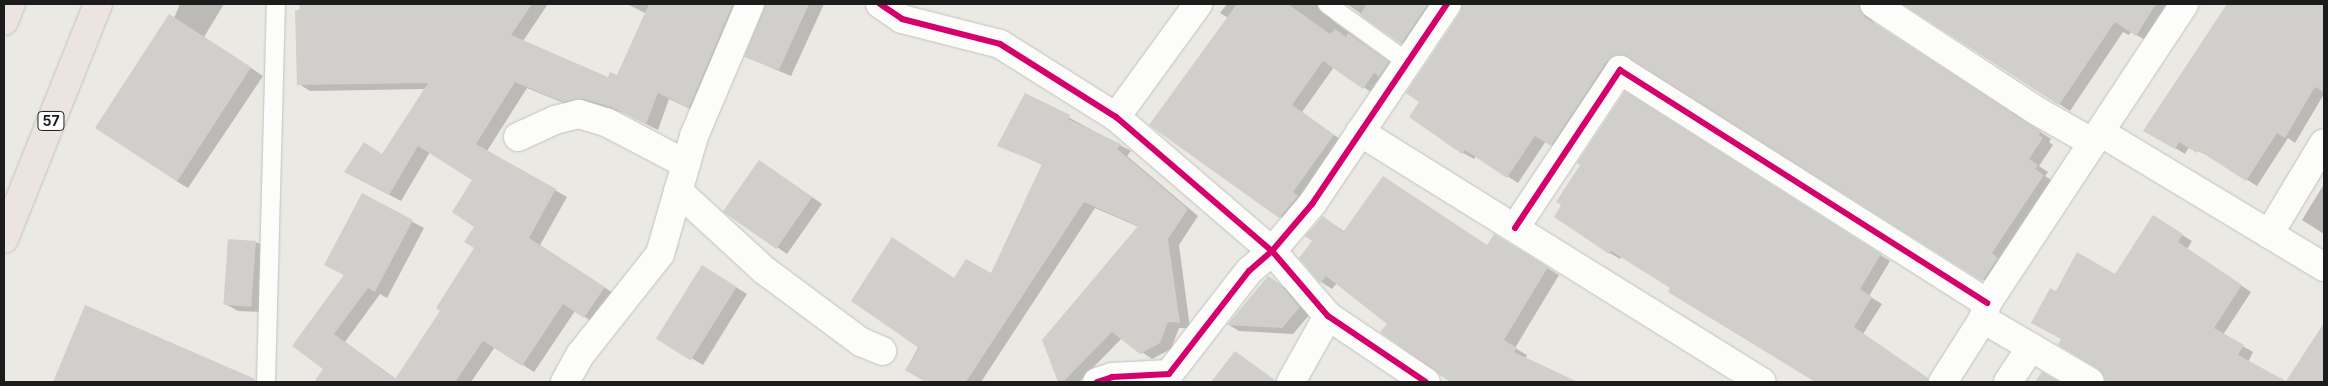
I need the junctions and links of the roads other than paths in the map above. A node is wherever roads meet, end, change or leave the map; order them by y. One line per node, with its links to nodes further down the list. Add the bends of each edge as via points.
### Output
1 (11, 4): 11 (highway)
2 (98, 4): 22 (highway, 57)
3 (276, 4): 29 (lane)
4 (750, 4): 18 (street, via 694,136)
5 (880, 4): 13 (street, via 902,19 1000,44)
6 (1198, 4): 13 (street)
7 (1327, 4): 12 (lane)
8 (1447, 4): 12 (street)
9 (1874, 4): 16 (street, via 2037,111)
10 (2184, 4): 16 (street)
11 (4, 21)
12 (1407, 62): 14 (street)
13 (1116, 117): 23 (street)
14 (1360, 132): 20 (street); 23 (street, via 1312,204)
15 (518, 137): 18 (street, via 555,120 580,114 606,122)
16 (2096, 138): 21 (street); 25 (street)
17 (2324, 143): 21 (street)
18 (686, 164): 19 (street)
19 (678, 191): 28 (street, via 764,270 861,342); 30 (street, via 660,254 580,355)
20 (1515, 228): 25 (street, via 1620,70); 34 (street)
21 (2269, 234): 24 (street)
22 (4, 239)
23 (1272, 251): 26 (street); 31 (street, via 1249,271 1169,374 1112,377)
24 (2324, 267)
25 (1985, 311): 27 (street); 35 (street)
26 (1328, 316): 32 (street); 33 (street)
27 (2031, 347): 36 (street); 37 (street)
28 (882, 351)
29 (266, 382)
30 (565, 382)
31 (1097, 382)
32 (1291, 382)
33 (1426, 382)
34 (1762, 382)
35 (1943, 382)
36 (2008, 382)
37 (2090, 382)

